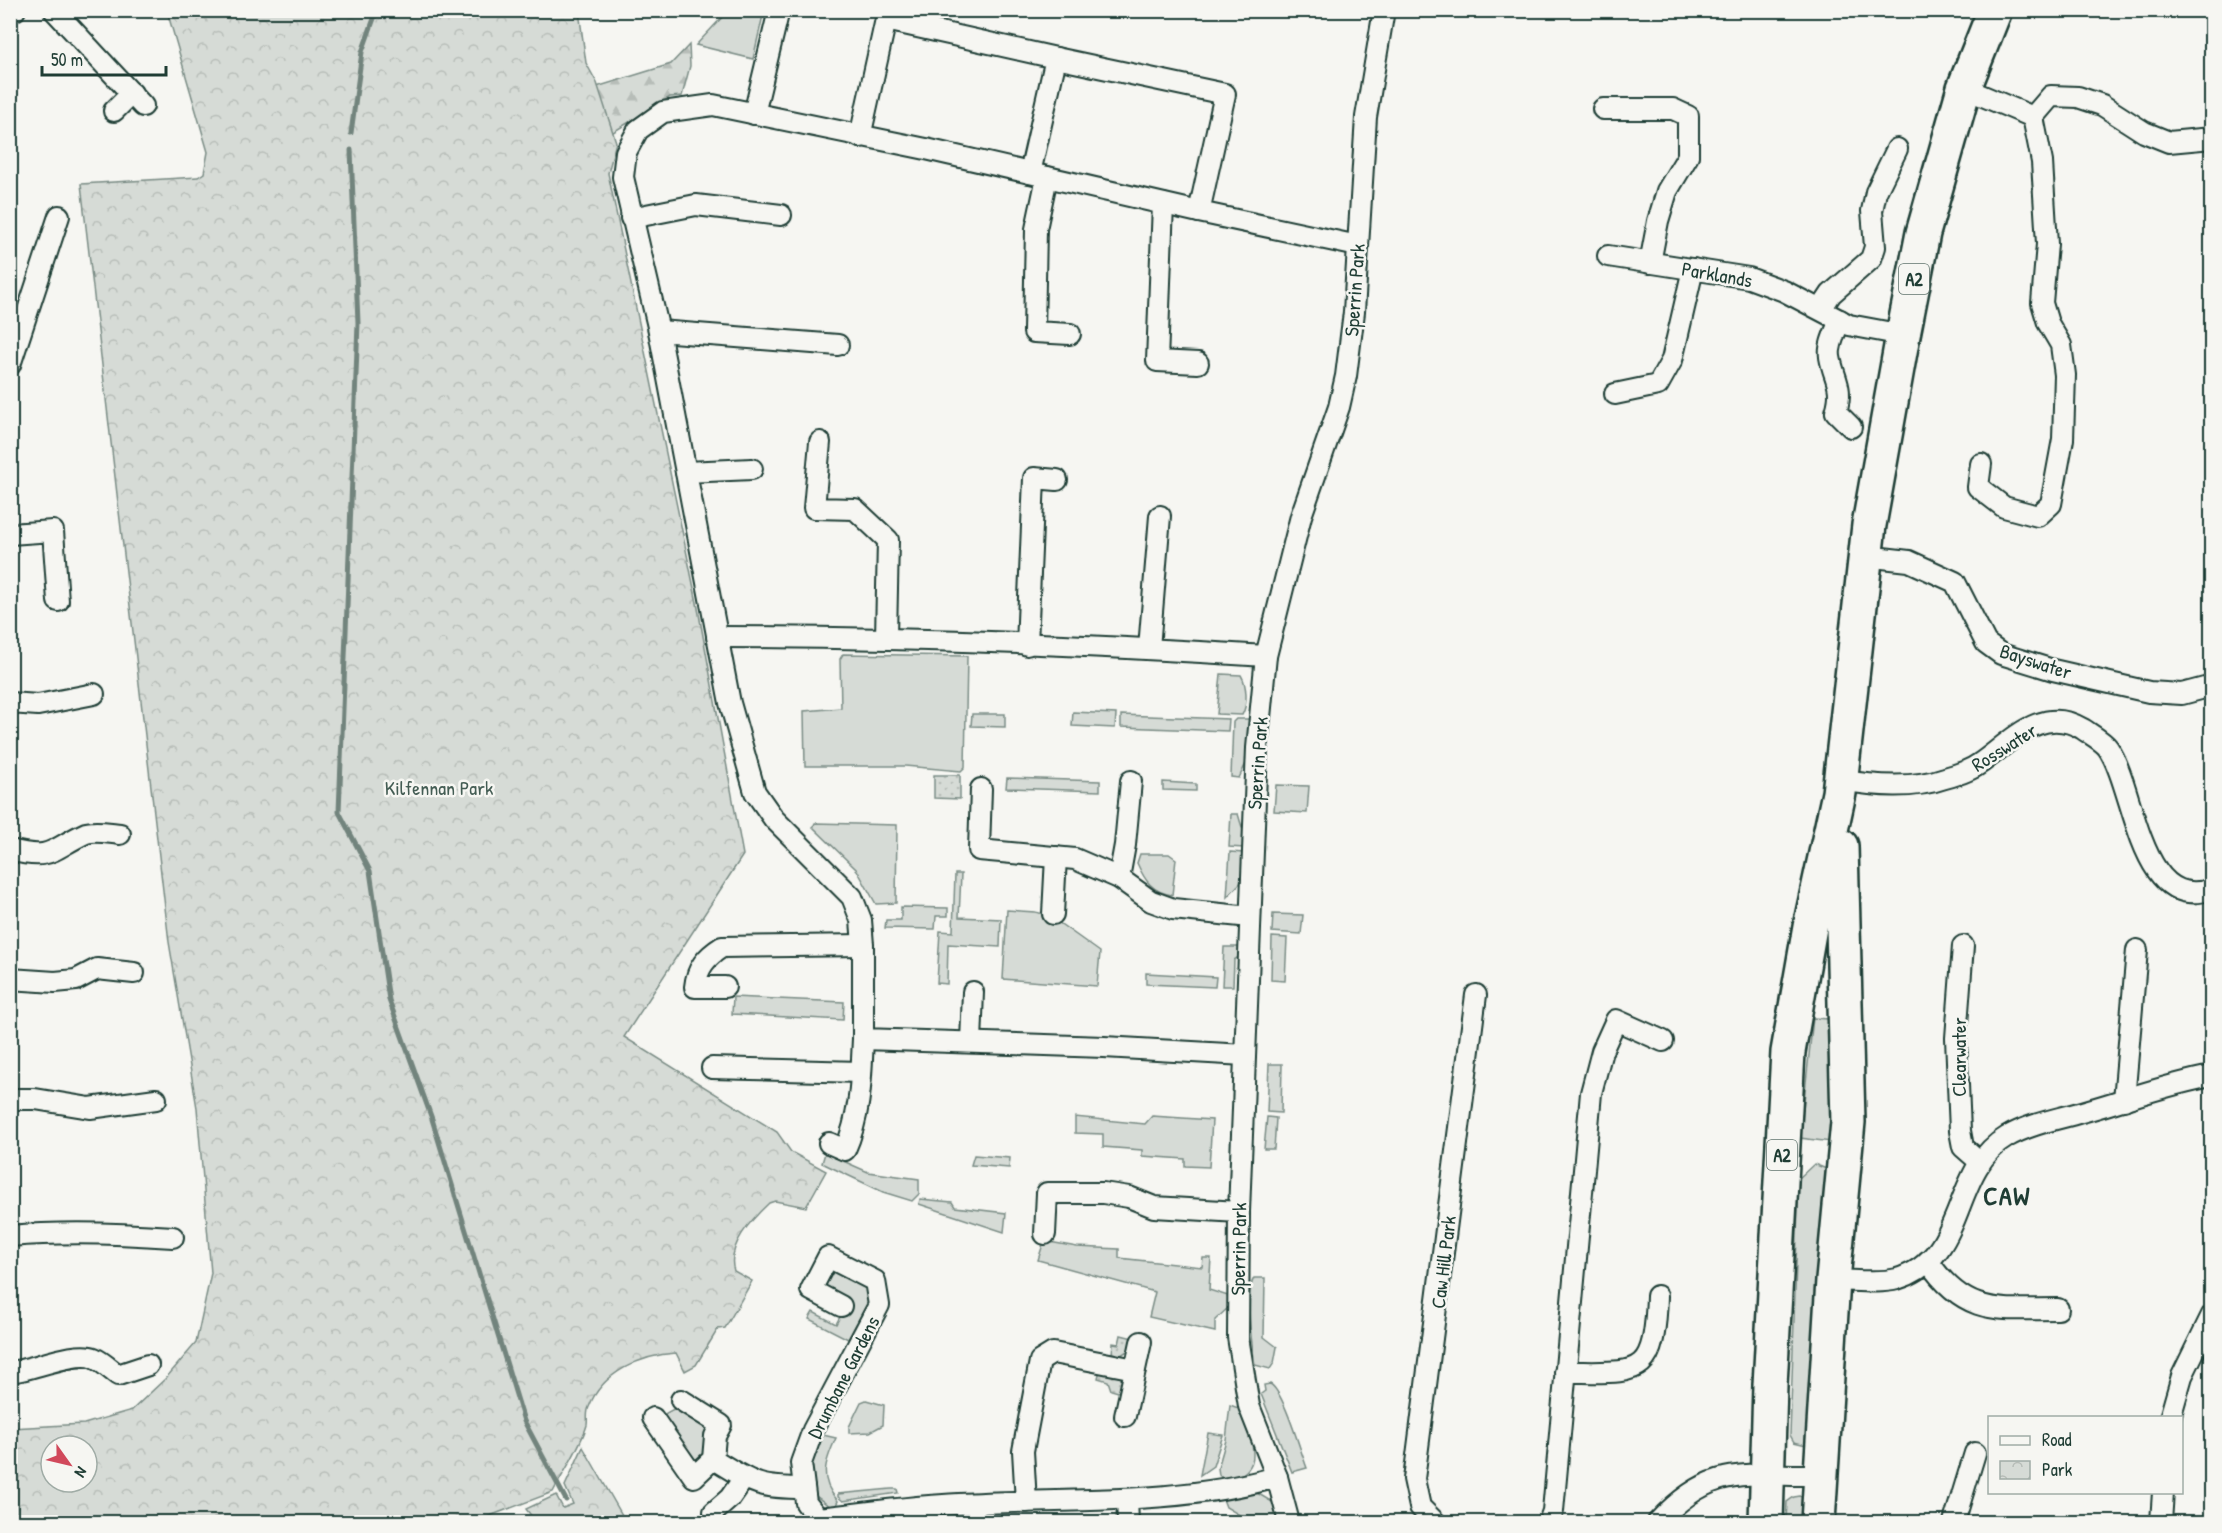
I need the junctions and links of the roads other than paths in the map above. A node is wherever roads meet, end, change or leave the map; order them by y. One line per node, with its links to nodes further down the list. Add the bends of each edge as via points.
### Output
1 (15, 10): 6 (street)
2 (54, 10): 11 (street, via 137,99)
3 (779, 10): 12 (street)
4 (1384, 10): 23 (street, Sperrin Park, via 1366,117)
5 (1995, 10): 9 (highway, A2)
6 (10, 12)
7 (887, 15): 8 (street); 14 (street)
8 (1056, 58): 17 (street); 19 (street, via 1225,94)
9 (1964, 88): 13 (street); 31 (highway, A2, via 1923,233)
10 (1603, 109): 25 (street, via 1673,109 1688,117 1688,156 1667,191)
11 (114, 111)
12 (754, 114): 14 (street); 22 (street, via 713,105 685,107 650,119 638,130 626,152 623,177)
13 (2033, 117): 15 (street, via 2050,96 2078,97 2102,105 2144,132 2169,142); 38 (street, via 2042,162 2047,244 2042,303 2061,345 2065,375 2063,439 2051,504 2038,516 2004,507 1978,487)
14 (860, 137): 17 (street)
15 (2211, 138)
16 (1897, 149): 27 (street, via 1876,192 1872,211 1875,247 1871,259 1831,294)
17 (1038, 175): 18 (street); 30 (street, via 1034,332)
18 (1163, 204): 19 (street); 33 (street, via 1158,361)
19 (1198, 212): 23 (street)
20 (781, 215): 22 (street, via 696,205)
21 (59, 216): 34 (street)
22 (631, 218): 29 (street)
23 (1358, 246): 50 (street, Sperrin Park, via 1342,397 1301,516)
24 (1608, 256): 25 (street, Parklands)
25 (1650, 263): 26 (street, Parklands)
26 (1693, 269): 27 (street, Parklands, via 1749,278); 35 (street, via 1672,360 1658,385)
27 (1821, 309): 28 (street, Parklands)
28 (1840, 320): 31 (street, Parklands); 36 (street, via 1829,355 1840,389 1836,412)
29 (659, 331): 32 (street); 40 (street)
30 (1070, 334)
31 (1903, 335): 44 (highway, A2)
32 (838, 345)
33 (1198, 363)
34 (10, 365)
35 (1615, 394)
36 (1851, 427)
37 (820, 442): 47 (street, via 814,508 855,509 888,540)
38 (1982, 464)
39 (752, 470): 40 (street)
40 (686, 472): 46 (street)
41 (1057, 480): 48 (street, via 1034,478)
42 (1160, 516): 49 (street)
43 (10, 534): 45 (street, via 53,531)
44 (1865, 556): 51 (street, Bayswater, via 1909,561 1954,582 1986,643 2001,654 2150,692 2182,694); 55 (highway, A2)
45 (58, 601)
46 (717, 637): 47 (street); 64 (street, via 730,703 755,792 774,819 852,897 861,920)
47 (886, 637): 48 (street)
48 (1026, 645): 49 (street)
49 (1149, 648): 50 (street)
50 (1266, 656): 63 (street, Sperrin Park, via 1257,748)
51 (2211, 686)
52 (94, 694): 53 (street, via 38,705)
53 (10, 703)
54 (1131, 781): 60 (street)
55 (1840, 786): 61 (street, Rosswater, via 1914,784 1943,779 1978,766 2010,738 2039,723 2059,722 2081,728 2108,747 2152,866 2170,887 2197,894); 89 (highway, A2, via 1848,1122); 105 (highway, A2, via 1788,1052)
56 (981, 789): 59 (street, via 979,850)
57 (120, 834): 58 (street, via 88,832 53,853 33,855)
58 (10, 850)
59 (1056, 857): 60 (street, via 1075,859); 62 (street)
60 (1119, 878): 63 (street, via 1151,901 1173,909)
61 (2211, 889)
62 (1053, 914)
63 (1250, 917): 75 (street, Sperrin Park)
64 (863, 945): 69 (street, via 722,947 701,965 695,987); 72 (street)
65 (1963, 946): 83 (street, Clearwater, via 1956,1038 1960,1131 1963,1148)
66 (2137, 950): 81 (street)
67 (134, 973): 68 (street, via 97,969 76,980)
68 (10, 979)
69 (725, 987)
70 (973, 992): 74 (street)
71 (1476, 995): 118 (street, Caw Hill Park, via 1414,1479 1420,1507)
72 (863, 1038): 74 (street); 77 (street)
73 (1663, 1041): 98 (street, via 1616,1020 1602,1051 1591,1093)
74 (971, 1042): 75 (street)
75 (1245, 1055): 84 (street, Sperrin Park)
76 (712, 1068): 77 (street)
77 (861, 1072): 82 (street, via 855,1127 845,1150)
78 (2211, 1076): 81 (street, via 2164,1085)
79 (10, 1099): 80 (street, via 90,1108)
80 (156, 1100)
81 (2124, 1100): 83 (street, via 2007,1137)
82 (829, 1143)
83 (1979, 1161): 88 (street, via 1948,1236)
84 (1239, 1212): 85 (street, via 1154,1207 1129,1197 1103,1193 1047,1193); 107 (street, Sperrin Park, via 1238,1326 1242,1370 1249,1406)
85 (1045, 1234)
86 (10, 1236): 87 (street, via 118,1233)
87 (173, 1238)
88 (1928, 1261): 89 (street, via 1894,1280); 92 (street, via 1953,1291 1983,1308)
89 (1833, 1280): 106 (highway, A2)
90 (1657, 1296): 98 (street, via 1656,1333 1645,1362 1627,1372)
91 (841, 1306): 109 (street, Drumbane Gardens, via 811,1290 828,1257 875,1281 879,1305 813,1430 801,1463)
92 (2058, 1309)
93 (2211, 1316): 101 (street, via 2182,1376)
94 (1141, 1342): 96 (street)
95 (148, 1365): 97 (street, via 118,1375 93,1357 69,1358)
96 (1135, 1369): 100 (street); 112 (street, via 1053,1353 1040,1361 1023,1451)
97 (10, 1372)
98 (1565, 1372): 119 (street)
99 (681, 1400): 104 (street, via 721,1425 715,1436)
100 (1125, 1416)
101 (2171, 1416)
102 (653, 1418): 104 (street, via 694,1477)
103 (1975, 1453): 123 (street)
104 (713, 1459): 108 (street)
105 (1767, 1475): 106 (street); 120 (street, via 1725,1476 1701,1485); 121 (highway, A2)
106 (1819, 1475): 122 (highway, A2)
107 (1276, 1477): 111 (street, Drumbane Gardens, via 1175,1496); 117 (street, Sperrin Park)
108 (744, 1478): 109 (street, via 770,1488); 113 (street)
109 (804, 1488): 115 (street, Drumbane Gardens, via 806,1503)
110 (2163, 1494): 124 (street)
111 (1127, 1499): 112 (street, Drumbane Gardens); 116 (street)
112 (1026, 1502): 114 (street, Drumbane Gardens)
113 (714, 1512)
114 (979, 1513): 115 (street, Drumbane Gardens)
115 (818, 1520)
116 (1128, 1522)
117 (1289, 1522)
118 (1435, 1522)
119 (1549, 1522)
120 (1658, 1522)
121 (1766, 1522)
122 (1818, 1522)
123 (1954, 1522)
124 (2161, 1522)

